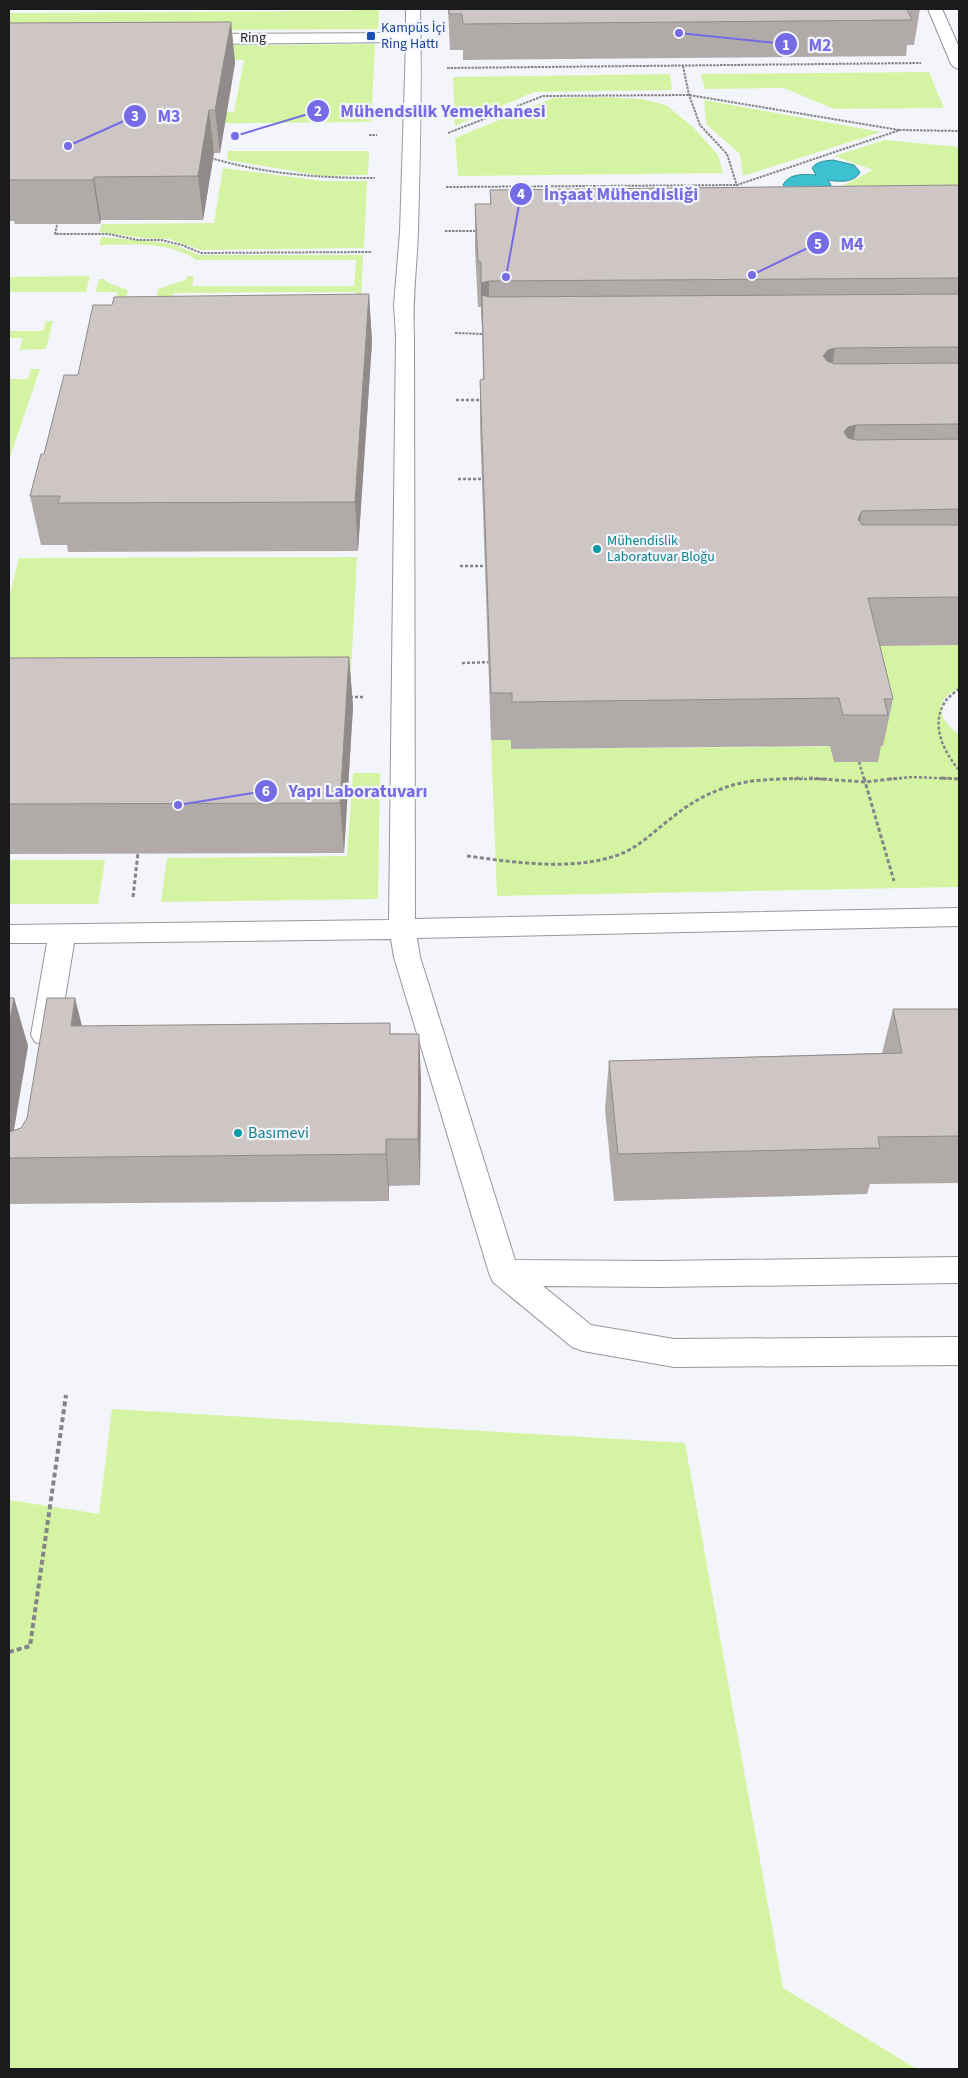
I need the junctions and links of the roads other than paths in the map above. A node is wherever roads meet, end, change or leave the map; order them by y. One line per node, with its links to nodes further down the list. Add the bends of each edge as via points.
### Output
1 (413, 9): 3 (street)
2 (935, 9): 5 (street)
3 (412, 37): 4 (street, Ring); 7 (street, via 409,232 402,305 406,336)
4 (184, 39)
5 (959, 64)
6 (959, 916): 7 (street)
7 (402, 929): 8 (street); 12 (street, via 407,957)
8 (62, 933): 9 (street); 10 (street)
9 (9, 934)
10 (41, 1060)
11 (959, 1270): 12 (street)
12 (504, 1273): 13 (street, via 583,1337 674,1353)
13 (959, 1351)

